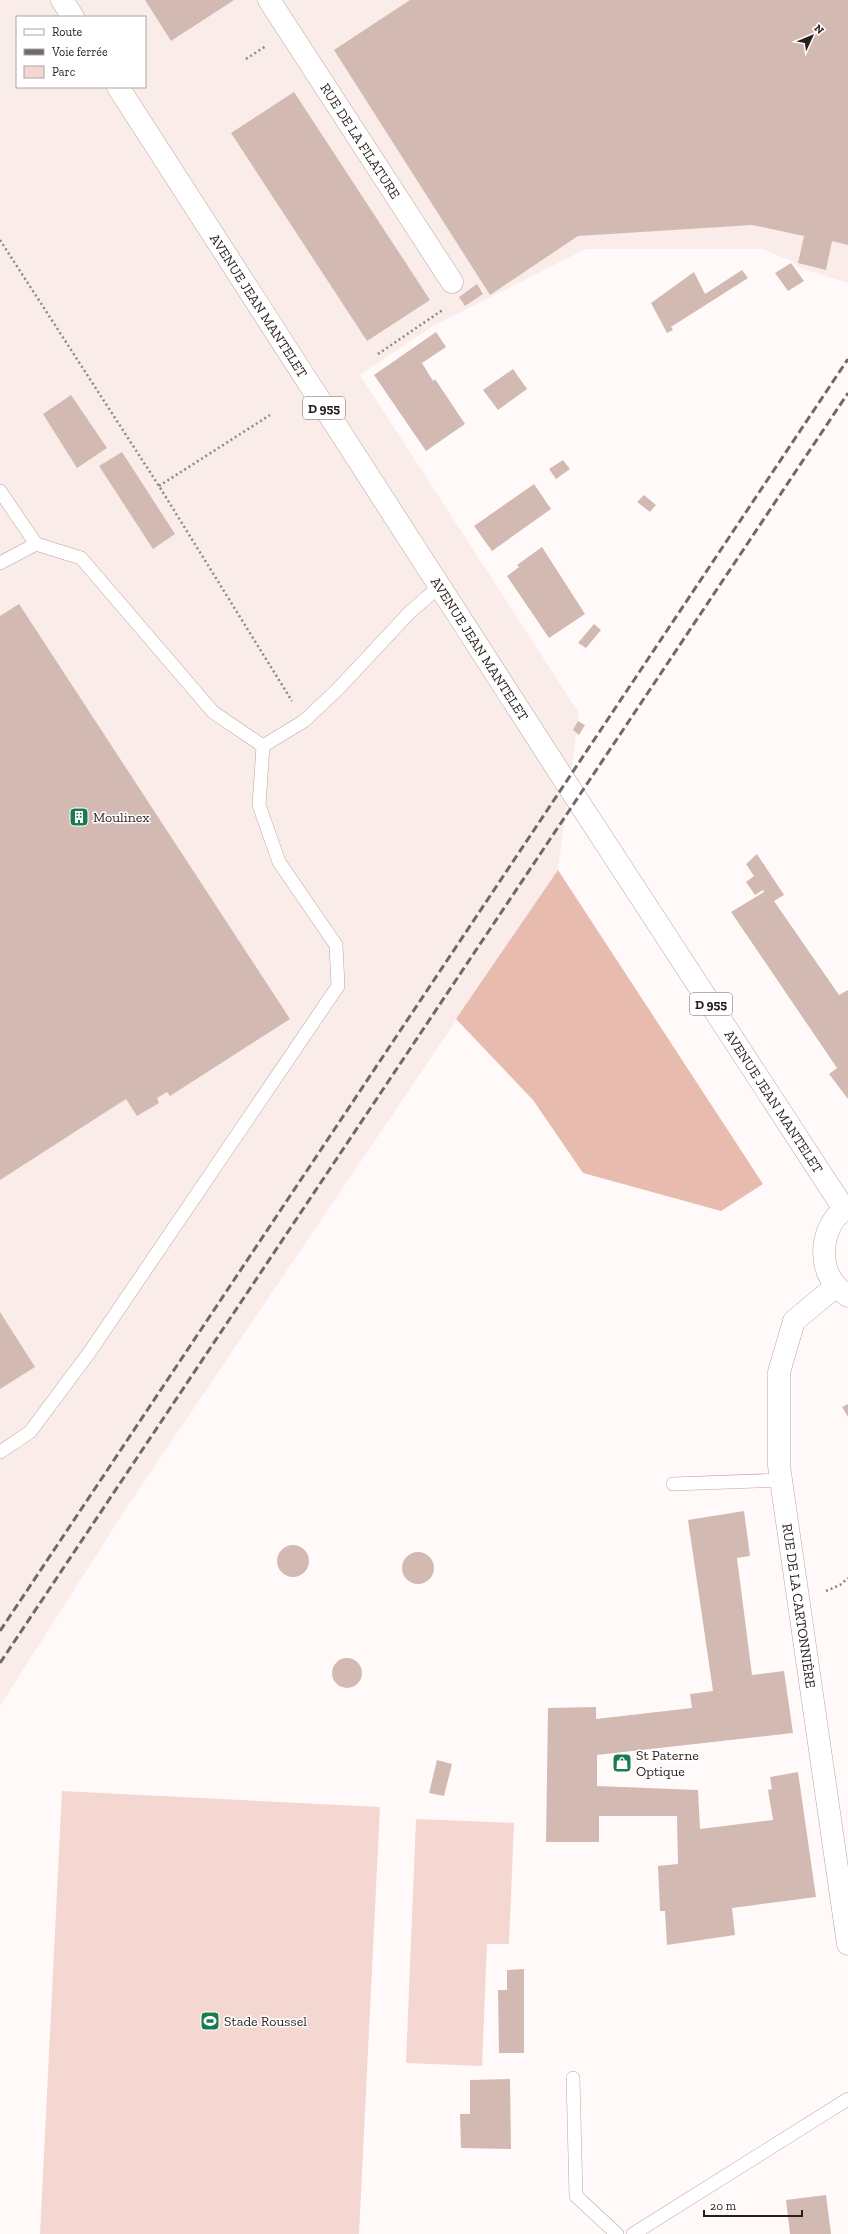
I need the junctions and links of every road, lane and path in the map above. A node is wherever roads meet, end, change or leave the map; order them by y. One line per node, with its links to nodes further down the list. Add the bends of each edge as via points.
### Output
1 (62, 0): 3 (main road)
2 (269, 0): 6 (main road, RUE DE LA FILATURE)
3 (72, 16)
4 (119, 88): 13 (main road, AVENUE JEAN MANTELET / D 955)
5 (0, 240): 9 (path)
6 (452, 282): 7 (path, via 444,311)
7 (378, 354)
8 (270, 415): 9 (path)
9 (159, 486): 14 (path)
10 (0, 491): 11 (lane)
11 (36, 544): 12 (lane); 15 (lane, via 81,558 213,712)
12 (0, 563)
13 (439, 587): 14 (lane, via 410,612 338,690); 16 (main road, AVENUE JEAN MANTELET / D 955)
14 (304, 721): 15 (lane)
15 (263, 746): 18 (lane, via 259,805 279,862 336,945 338,986 89,1353 30,1432)
16 (846, 1208): 17 (main road, via 832,1222 825,1237 824,1254 826,1266)
17 (842, 1291): 19 (main road, RUE DE LA CARTONNIÈRE, via 794,1321 779,1372)
18 (0, 1452)
19 (781, 1480): 20 (lane); 21 (main road, RUE DE LA CARTONNIÈRE)
20 (673, 1484)
21 (848, 1944)
22 (573, 2078): 24 (lane, via 576,2196)
23 (848, 2099): 25 (lane)
24 (617, 2234)
25 (633, 2234)

